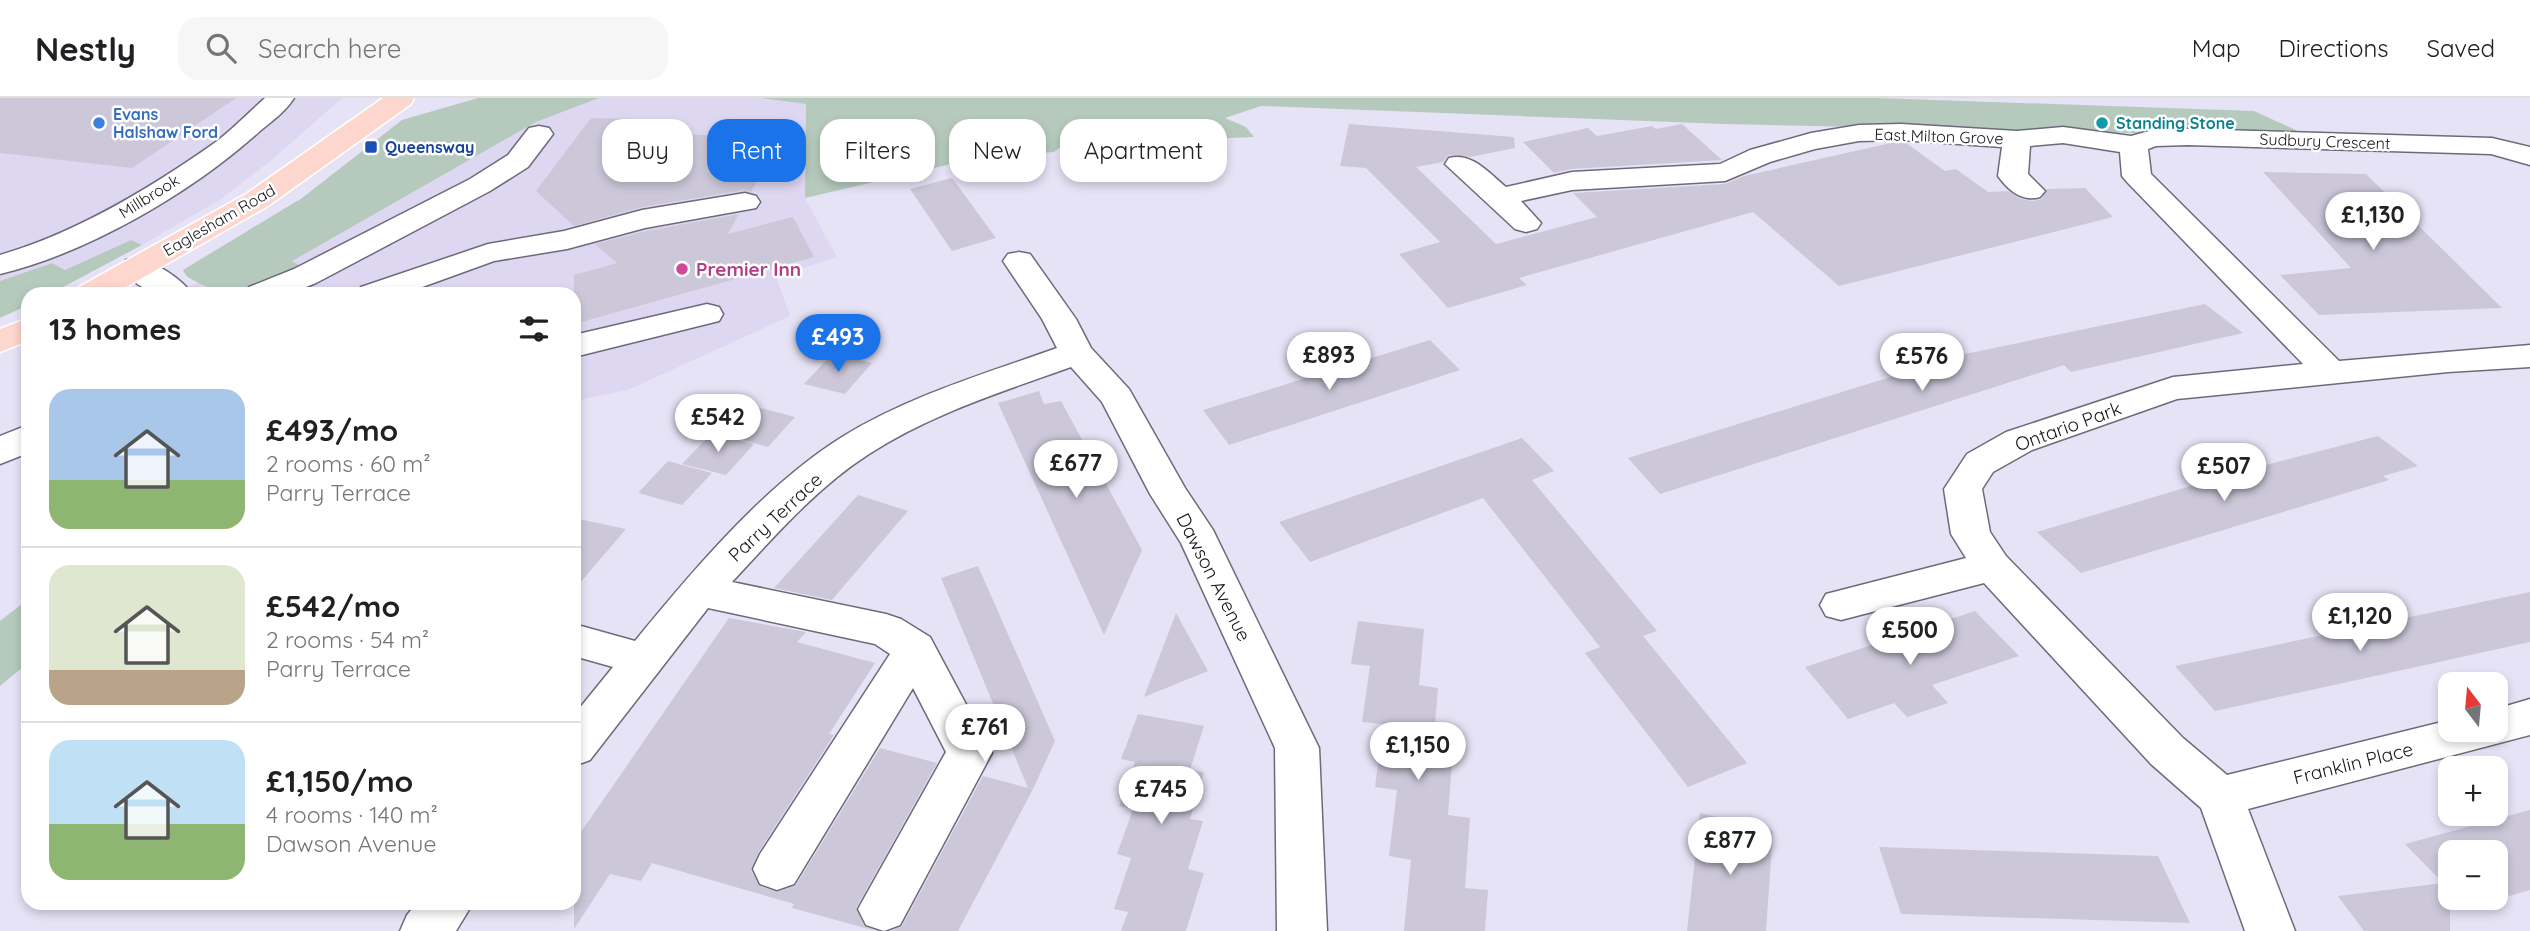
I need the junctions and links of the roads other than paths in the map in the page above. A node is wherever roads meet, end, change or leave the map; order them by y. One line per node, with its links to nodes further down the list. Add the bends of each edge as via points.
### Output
1 (281, 98): 14 (street, Millbrook, via 224,149 121,215)
2 (381, 98): 5 (main road, Eaglesham Road)
3 (401, 98): 5 (main road, Eaglesham Road)
4 (539, 134): 20 (street, via 518,161 480,185)
5 (343, 139): 16 (main road, Eaglesham Road, via 257,200)
6 (2017, 139): 7 (street, East Milton Grove, via 2063,135); 10 (street, via 2013,176); 11 (street, East Milton Grove, via 1859,133 1811,141 1725,172 1572,181)
7 (2133, 145): 8 (street, Sudbury Crescent, via 2153,138 2188,137 2493,146); 29 (street, via 2137,176)
8 (2530, 156)
9 (1459, 164): 11 (street)
10 (2030, 191)
11 (1500, 197): 13 (street)
12 (745, 202): 17 (street, via 488,253)
13 (1526, 223)
14 (15, 261)
15 (1019, 261): 27 (street, Dawson Avenue)
16 (137, 267): 18 (main road, Eaglesham Road); 19 (street)
17 (416, 278): 21 (street); 22 (street)
18 (102, 287)
19 (166, 287)
20 (278, 287)
21 (391, 287)
22 (435, 287)
23 (707, 314): 26 (street)
24 (21, 332): 25 (main road)
25 (0, 342)
26 (581, 344)
27 (1077, 353): 33 (street, Parry Terrace, via 938,402 855,446 792,495); 47 (street, Dawson Avenue, via 1117,397 1199,540 1297,748)
28 (2530, 356): 29 (street, Ontario Park)
29 (2331, 373): 32 (street, Ontario Park, via 2173,388 2018,441 1980,463 1963,489 1971,534)
30 (21, 441): 31 (street)
31 (0, 452)
32 (1992, 566): 34 (street); 42 (street, Ontario Park, via 2168,751)
33 (699, 590): 36 (street, via 886,630); 37 (street, Parry Terrace)
34 (1841, 605)
35 (581, 642): 37 (street)
36 (915, 649): 43 (street); 44 (street, via 970,753)
37 (645, 660): 40 (street, Parry Terrace)
38 (2530, 717): 39 (street)
39 (2508, 723)
40 (581, 738)
41 (2438, 742): 42 (street, Franklin Place)
42 (2220, 796): 48 (street, Ontario Park)
43 (777, 869)
44 (883, 909)
45 (442, 910): 46 (street)
46 (425, 931)
47 (1303, 931)
48 (2270, 931)

